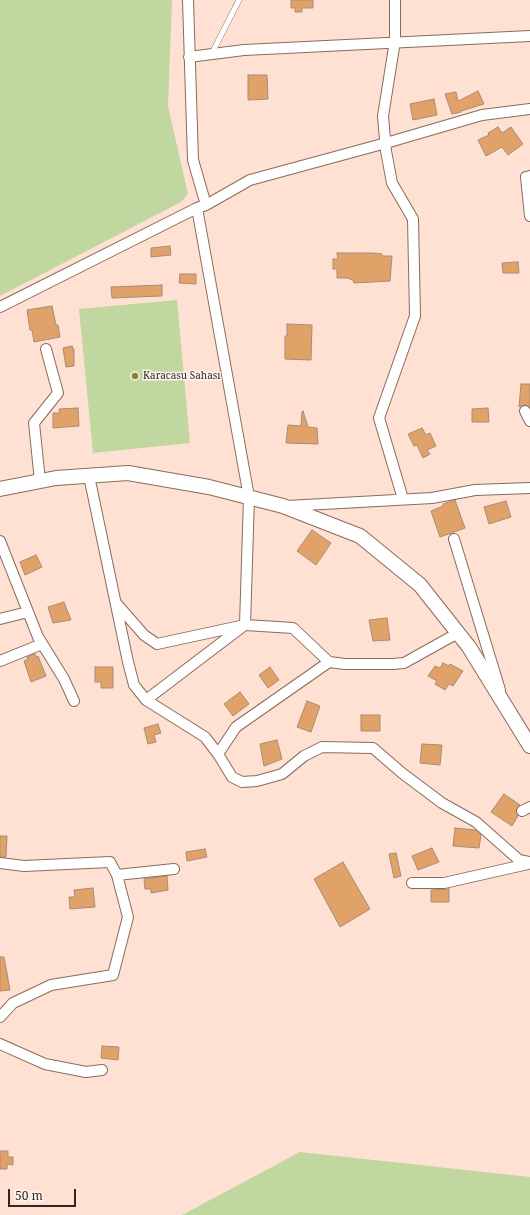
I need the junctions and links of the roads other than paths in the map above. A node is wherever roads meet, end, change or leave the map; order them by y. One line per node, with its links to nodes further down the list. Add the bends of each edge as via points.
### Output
1 (188, 0): 7 (street)
2 (239, 0): 6 (lane)
3 (395, 0): 5 (street)
4 (530, 36): 5 (street)
5 (395, 41): 6 (street); 9 (street, via 383,116)
6 (212, 54): 7 (street)
7 (189, 57): 11 (street, via 193,160)
8 (530, 110): 9 (street, via 482,114)
9 (386, 143): 11 (street, via 250,180); 22 (street, via 392,183 413,219 415,316 378,418)
10 (530, 176): 12 (street, via 526,177)
11 (201, 206): 13 (street); 21 (street)
12 (530, 216)
13 (0, 307)
14 (46, 349): 18 (street, via 58,393 34,423)
15 (525, 411): 16 (street)
16 (530, 421)
17 (89, 476): 18 (main road); 21 (main road, via 128,473 209,487); 26 (street)
18 (40, 481): 20 (main road)
19 (530, 488): 22 (street, via 475,490 432,498)
20 (0, 489)
21 (249, 497): 23 (main road); 29 (street)
22 (403, 499): 23 (street)
23 (283, 506): 30 (main road, via 360,536 420,585)
24 (454, 539): 36 (street)
25 (0, 541): 27 (street)
26 (115, 601): 29 (street, via 144,635 157,644); 34 (street, via 134,685)
27 (28, 612): 28 (street); 31 (street)
28 (0, 619)
29 (245, 625): 33 (street, via 293,628); 34 (street)
30 (458, 634): 33 (street, via 404,663); 36 (main road, via 469,647)
31 (42, 644): 32 (street); 35 (street, via 64,679)
32 (0, 661)
33 (329, 662): 38 (street, via 236,728)
34 (146, 700): 38 (street, via 205,737)
35 (74, 701)
36 (506, 707): 37 (main road)
37 (530, 746)
38 (218, 754): 40 (street, via 232,777 242,782 282,774 304,756 322,746 373,748 442,802 476,822 519,860)
39 (0, 863): 42 (street, via 24,866 110,862)
40 (530, 863): 43 (street, via 444,882)
41 (174, 869): 42 (street)
42 (117, 875): 44 (street, via 128,917 113,975 51,985 13,1003)
43 (412, 883)
44 (0, 1017)
45 (0, 1044): 46 (street, via 46,1064 86,1072)
46 (102, 1070)

